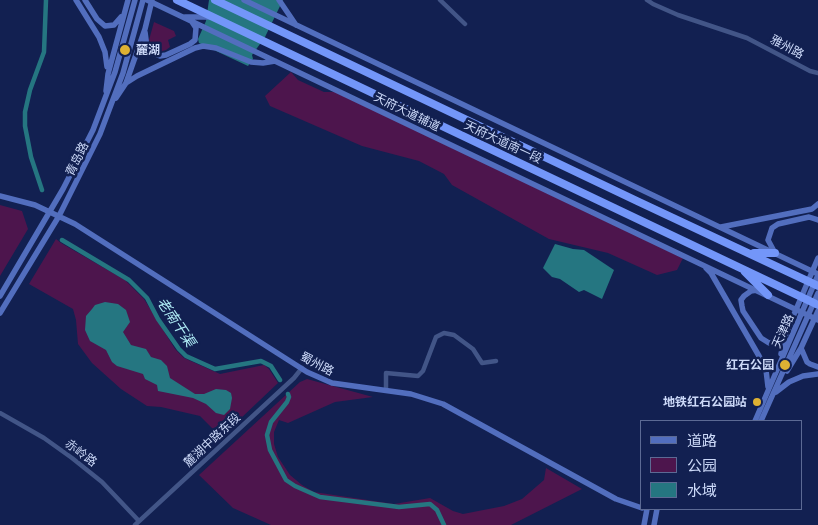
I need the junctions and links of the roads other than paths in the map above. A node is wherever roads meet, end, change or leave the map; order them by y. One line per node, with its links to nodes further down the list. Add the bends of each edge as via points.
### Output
1 (76, 0): 24 (street, via 103,46)
2 (85, 0): 15 (street, via 105,26 114,25)
3 (128, 0): 15 (street)
4 (135, 0): 26 (street, 青岛路)
5 (143, 0): 27 (street, 青岛路)
6 (147, 0): 13 (street, 天府大道辅道)
7 (178, 0): 16 (highway, 天府大道南一段)
8 (215, 0): 14 (highway, 天府大道南一段)
9 (244, 0): 20 (street)
10 (440, 0): 19 (street)
11 (647, 0): 23 (street, 雅州路, via 678,15 747,38)
12 (280, 1): 20 (street)
13 (154, 2): 17 (street, 天府大道辅道); 21 (street)
14 (224, 3): 34 (highway, 天府大道南一段, via 636,201)
15 (124, 13): 24 (street)
16 (203, 15): 17 (street); 38 (highway, 天府大道南一段, via 214,17)
17 (183, 17): 18 (street, 天府大道辅道)
18 (192, 22): 21 (street, via 196,28 195,40 160,56 147,47); 22 (street, 天府大道辅道)
19 (465, 24)
20 (296, 25): 33 (street)
21 (145, 29): 25 (street)
22 (276, 61): 25 (street, via 251,62 209,46 195,48); 37 (street, 天府大道辅道)
23 (818, 73)
24 (108, 74): 26 (street)
25 (126, 83): 27 (street)
26 (104, 100): 30 (street, 青岛路, via 78,160)
27 (112, 103): 31 (street, 青岛路)
28 (0, 196): 30 (street, 蜀州路)
29 (818, 204): 33 (street, via 812,209)
30 (50, 212): 31 (street, 蜀州路); 43 (street, 青岛路)
31 (59, 216): 47 (street, 青岛路); 54 (street, 蜀州路)
32 (818, 220): 35 (street, via 809,217 772,228 768,240)
33 (720, 227): 35 (street)
34 (750, 252): 35 (highway); 40 (highway, 天府大道南一段)
35 (774, 253): 39 (street)
36 (818, 258): 49 (street)
37 (700, 264): 41 (street, 天府大道辅道); 58 (street, via 711,273 759,356)
38 (742, 269): 44 (highway); 45 (highway, 天府大道南一段)
39 (818, 275): 52 (street, 天津路)
40 (818, 286)
41 (757, 290): 44 (street, 天府大道辅道); 49 (street, via 741,300 743,311 761,338 774,342)
42 (818, 293): 56 (street, 天津路)
43 (0, 296)
44 (768, 296): 48 (street, 天府大道辅道)
45 (818, 305)
46 (818, 310): 50 (street)
47 (0, 313)
48 (818, 320)
49 (786, 333): 52 (street)
50 (801, 348): 53 (street, via 807,362); 56 (street)
51 (496, 361): 57 (street, via 482,363 469,346 444,332 436,337 422,372 418,376 386,373)
52 (778, 367): 58 (street, 天津路)
53 (818, 367)
54 (302, 368): 57 (street, 蜀州路, via 332,383); 65 (street, 麓湖中路东段)
55 (818, 374): 58 (street, via 803,376)
56 (778, 385): 58 (street, 天津路)
57 (386, 390): 62 (street, 蜀州路, via 443,404 616,499)
58 (771, 394): 60 (street, 天津路); 61 (street, 天津路)
59 (0, 413): 65 (street, 赤岭路, via 72,458 102,482)
60 (756, 420)
61 (761, 420)
62 (640, 507)
63 (645, 510): 67 (street)
64 (657, 510): 68 (street)
65 (139, 521): 66 (street, 麓湖中路东段)
66 (135, 525)
67 (644, 525)
68 (654, 525)

